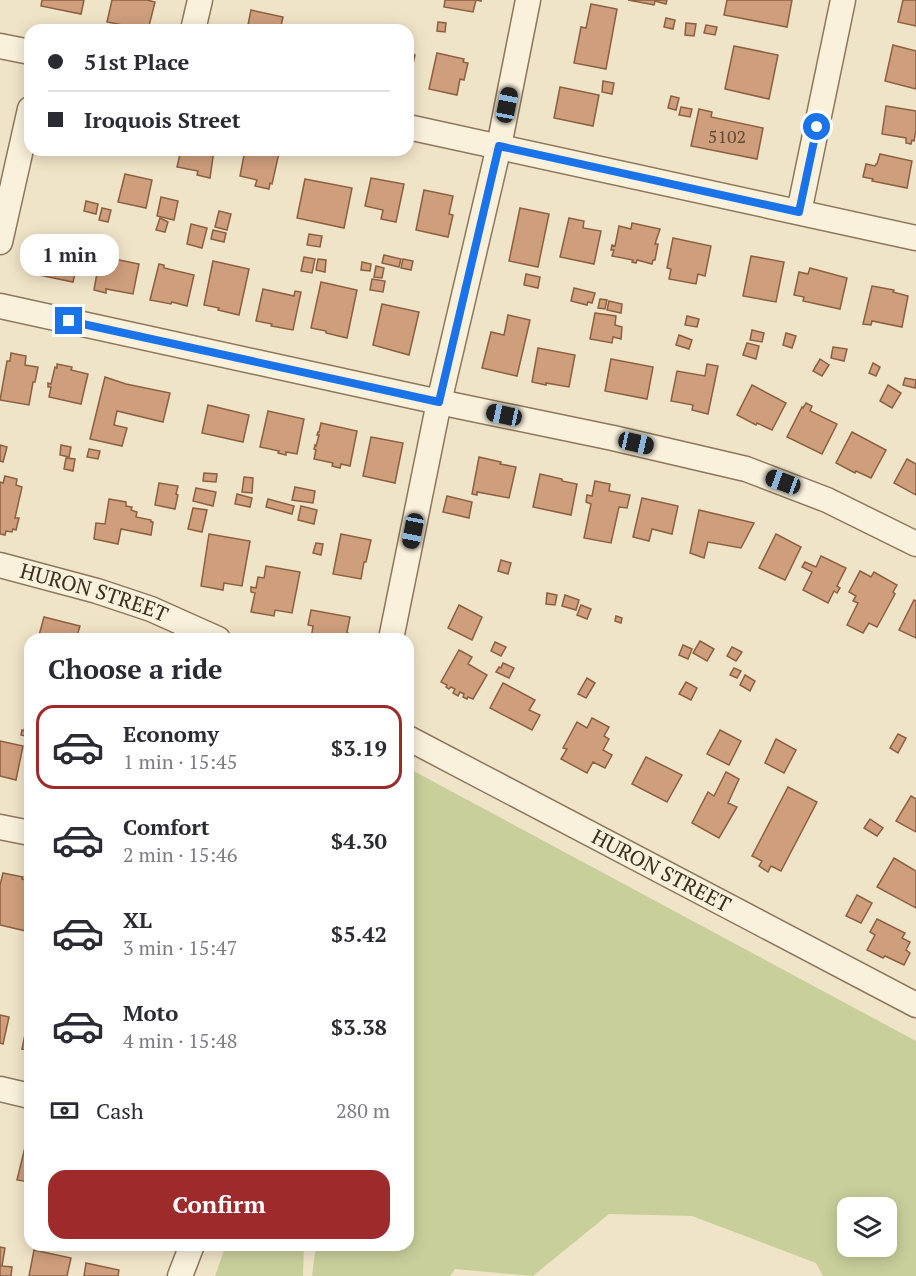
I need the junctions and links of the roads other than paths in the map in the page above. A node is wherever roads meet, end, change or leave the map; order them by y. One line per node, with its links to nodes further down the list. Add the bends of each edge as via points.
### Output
1 (200, 0): 4 (street)
2 (528, 0): 9 (street)
3 (843, 0): 10 (street)
4 (194, 24)
5 (0, 46): 6 (street)
6 (24, 51)
7 (414, 128): 9 (street)
8 (24, 136): 12 (street)
9 (499, 146): 10 (street); 14 (street)
10 (799, 212): 11 (street)
11 (916, 238)
12 (0, 242)
13 (0, 306): 14 (street)
14 (439, 402): 15 (street, via 746,469 827,500); 18 (street)
15 (916, 544)
16 (0, 566): 17 (street, HURON STREET, via 97,591)
17 (205, 633)
18 (392, 633)
19 (414, 741): 22 (street, HURON STREET)
20 (0, 826): 21 (street)
21 (24, 832)
22 (913, 997)
23 (0, 1089): 24 (street)
24 (24, 1095)
25 (190, 1251): 26 (street)
26 (180, 1276)

